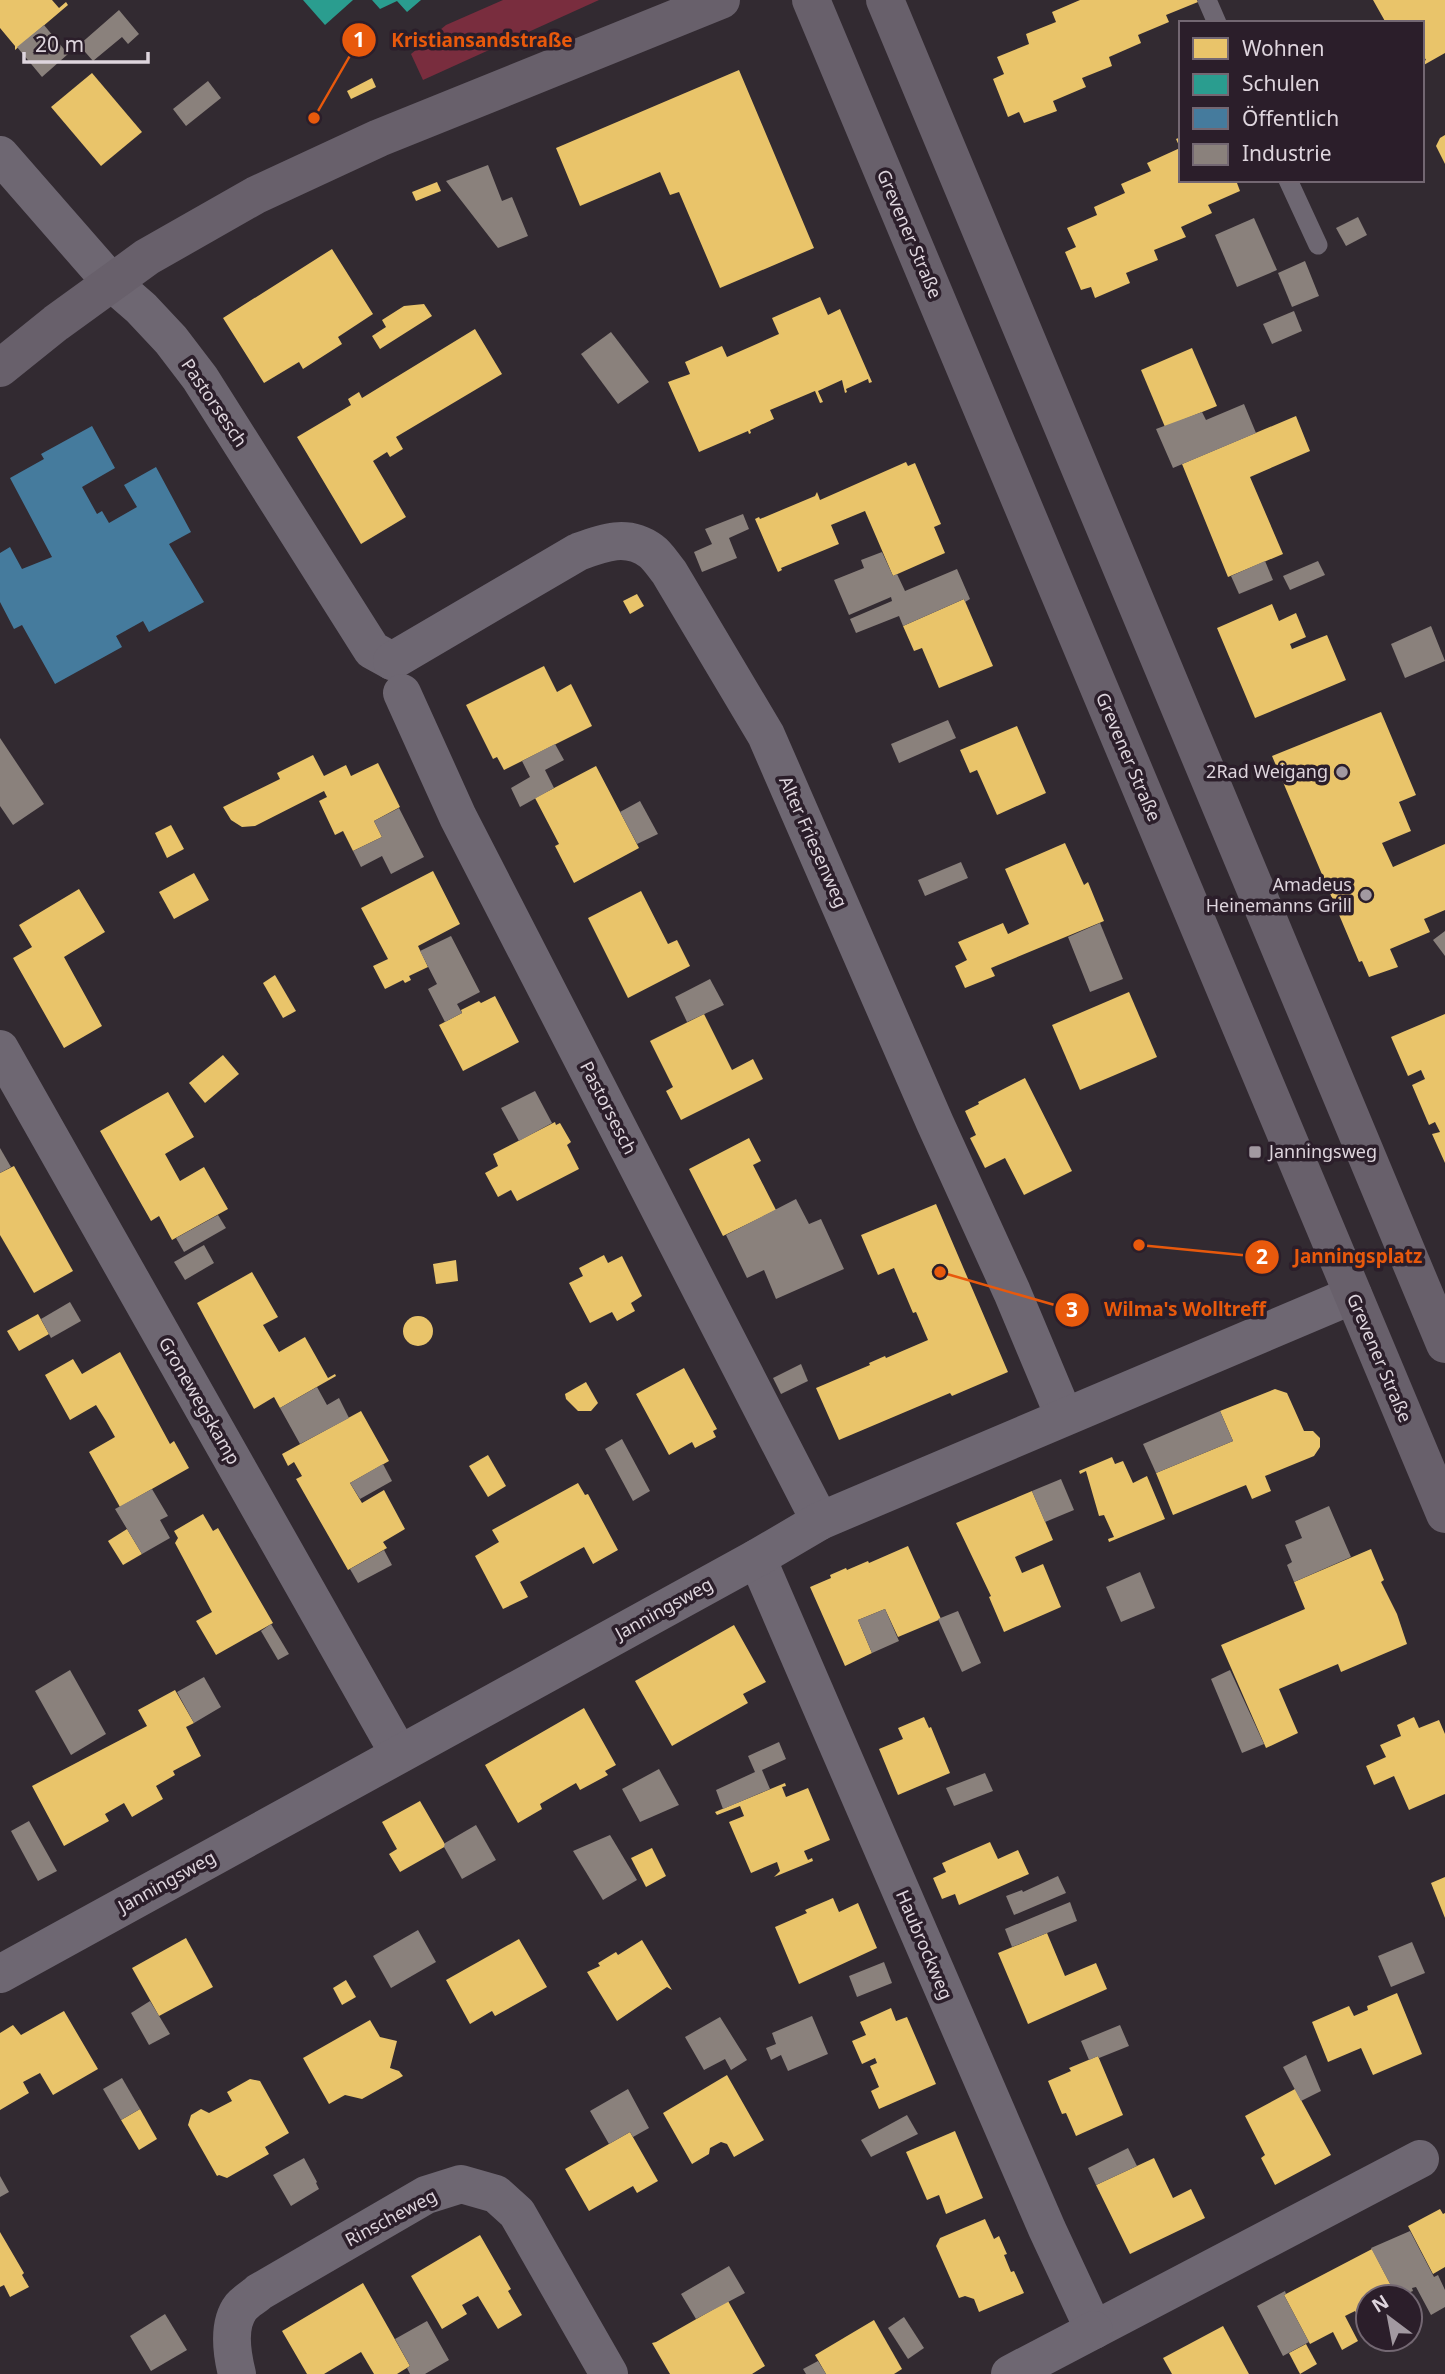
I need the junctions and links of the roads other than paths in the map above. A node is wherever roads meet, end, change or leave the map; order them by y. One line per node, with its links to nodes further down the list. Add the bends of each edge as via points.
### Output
1 (721, 0): 9 (main road, via 379,138 227,210)
2 (811, 0): 13 (main road, Grevener Straße)
3 (885, 0): 14 (main road)
4 (1207, 0): 5 (lane)
5 (1216, 21)
6 (0, 155): 9 (street, Pastorsesch)
7 (1289, 182): 8 (lane)
8 (1318, 245)
9 (111, 282): 10 (main road); 11 (street, Pastorsesch, via 156,324 200,378 372,649)
10 (0, 368)
11 (395, 676): 15 (street, Alter Friesenweg, via 578,552 606,541 630,541 651,551 669,572 766,735); 17 (street, Pastorsesch, via 458,817)
12 (0, 1049): 19 (street, Gronewegskamp)
13 (1353, 1295): 15 (street, Janningsweg); 16 (main road, Grevener Straße)
14 (1445, 1344)
15 (1064, 1416): 17 (street, Janningsweg)
16 (1445, 1514)
17 (820, 1521): 18 (street, Janningsweg)
18 (757, 1558): 19 (street, Janningsweg); 22 (street, Haubrockweg)
19 (399, 1754): 20 (street, Janningsweg)
20 (0, 1974)
21 (1420, 2159): 22 (street)
22 (1094, 2330): 25 (street)
23 (237, 2374): 24 (street, Rinscheweg, via 232,2332 240,2308 259,2292 426,2195 461,2184 496,2194 516,2213)
24 (609, 2374)
25 (1010, 2374)

